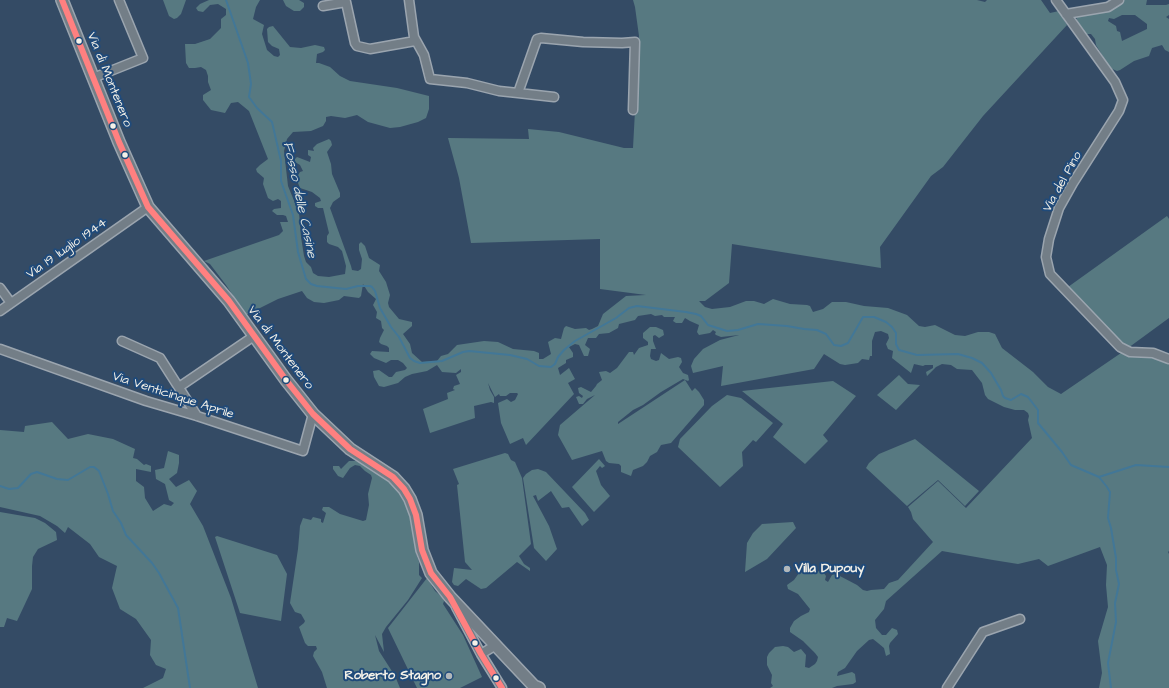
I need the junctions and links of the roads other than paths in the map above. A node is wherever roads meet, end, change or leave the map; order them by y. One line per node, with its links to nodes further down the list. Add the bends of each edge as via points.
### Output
1 (62, 0): 9 (street, Via di Montenero)
2 (119, 0): 9 (street, via 143,58)
3 (409, 0): 8 (street)
4 (1056, 0): 7 (street, Via del Pino)
5 (1119, 0): 7 (street, via 1108,7)
6 (323, 6): 8 (street, via 346,2 357,46 370,49)
7 (1066, 14): 20 (street, Via del Pino, via 1115,82 1123,100 1119,112 1073,183 1060,208 1049,239 1046,257 1050,274 1120,347 1130,352 1153,353)
8 (415, 41): 10 (street, via 424,55 430,80 467,83)
9 (93, 78): 13 (street, Via di Montenero)
10 (518, 94): 11 (street); 12 (street, via 537,39 635,42)
11 (554, 97)
12 (633, 110)
13 (148, 207): 15 (street, Via 19 luglio 1944); 17 (street, Via di Montenero, via 229,302)
14 (0, 288): 15 (street)
15 (11, 303): 16 (street, Via 19 luglio 1944)
16 (0, 311)
17 (254, 336): 21 (street); 22 (street, Via di Montenero)
18 (122, 341): 21 (street, via 160,358)
19 (0, 349): 23 (street, Via Venticinque Aprile, via 146,401)
20 (1169, 359)
21 (179, 387): 23 (street)
22 (313, 414): 23 (street, Via Venticinque Aprile, via 303,451); 24 (street, Via di Montenero, via 350,450 393,477 404,489 416,515 425,560 431,573)
23 (197, 416)
24 (450, 597): 26 (street); 27 (street, Via di Montenero)
25 (1020, 619): 30 (street, via 983,632)
26 (496, 645): 27 (street); 29 (street)
27 (481, 654): 28 (street, Via di Montenero)
28 (502, 688)
29 (538, 688)
30 (948, 688)

